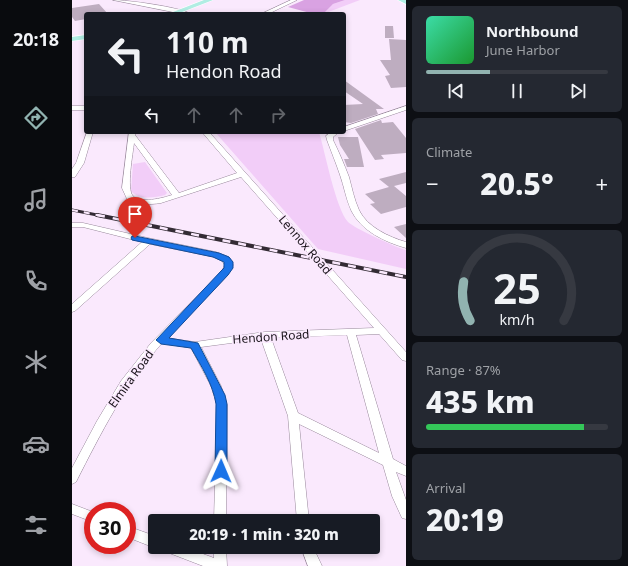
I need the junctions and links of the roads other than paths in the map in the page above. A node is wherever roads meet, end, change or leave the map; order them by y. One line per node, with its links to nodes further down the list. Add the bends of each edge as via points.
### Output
1 (115, 0): 7 (street)
2 (210, 0): 8 (main road)
3 (220, 0): 9 (main road)
4 (295, 0): 10 (street)
5 (401, 0): 6 (main road)
6 (406, 2)
7 (179, 12)
8 (186, 12)
9 (187, 12)
10 (268, 12)
11 (84, 37): 12 (main road)
12 (72, 39)
13 (84, 40): 14 (main road)
14 (72, 43)
15 (72, 108): 16 (street)
16 (84, 108)
17 (406, 108): 18 (street)
18 (346, 128)
19 (89, 134): 24 (street, via 80,164)
20 (132, 134): 25 (street); 25 (street, via 126,188 128,194 136,200 150,202)
21 (207, 134): 23 (street, Lennox Road)
22 (333, 134): 28 (street, via 330,140 357,214 382,235)
23 (241, 174): 25 (street); 30 (street, Lennox Road)
24 (72, 175)
25 (177, 196)
26 (72, 225): 27 (street, via 83,225)
27 (148, 241): 29 (street); 33 (street, Elmira Road, via 222,257 229,265)
28 (406, 245)
29 (72, 309)
30 (383, 331): 31 (street, Hendon Road); 35 (street, Lennox Road)
31 (351, 333): 32 (street, Hendon Road); 37 (street)
32 (265, 336): 34 (street, Hendon Road); 36 (street)
33 (161, 340): 34 (street, Hendon Road); 39 (street, Elmira Road, via 134,371 114,400)
34 (195, 345): 42 (street, via 216,386 222,404)
35 (406, 358)
36 (293, 416): 37 (street); 43 (street)
37 (388, 463): 38 (street); 44 (street)
38 (406, 471)
39 (72, 479)
40 (72, 509): 41 (street)
41 (84, 514)
42 (220, 514)
43 (302, 514)
44 (406, 514)
45 (136, 534): 46 (street)
46 (148, 539)
47 (187, 554): 50 (street)
48 (220, 554): 50 (street)
49 (311, 554): 51 (street)
50 (219, 566)
51 (315, 566)

